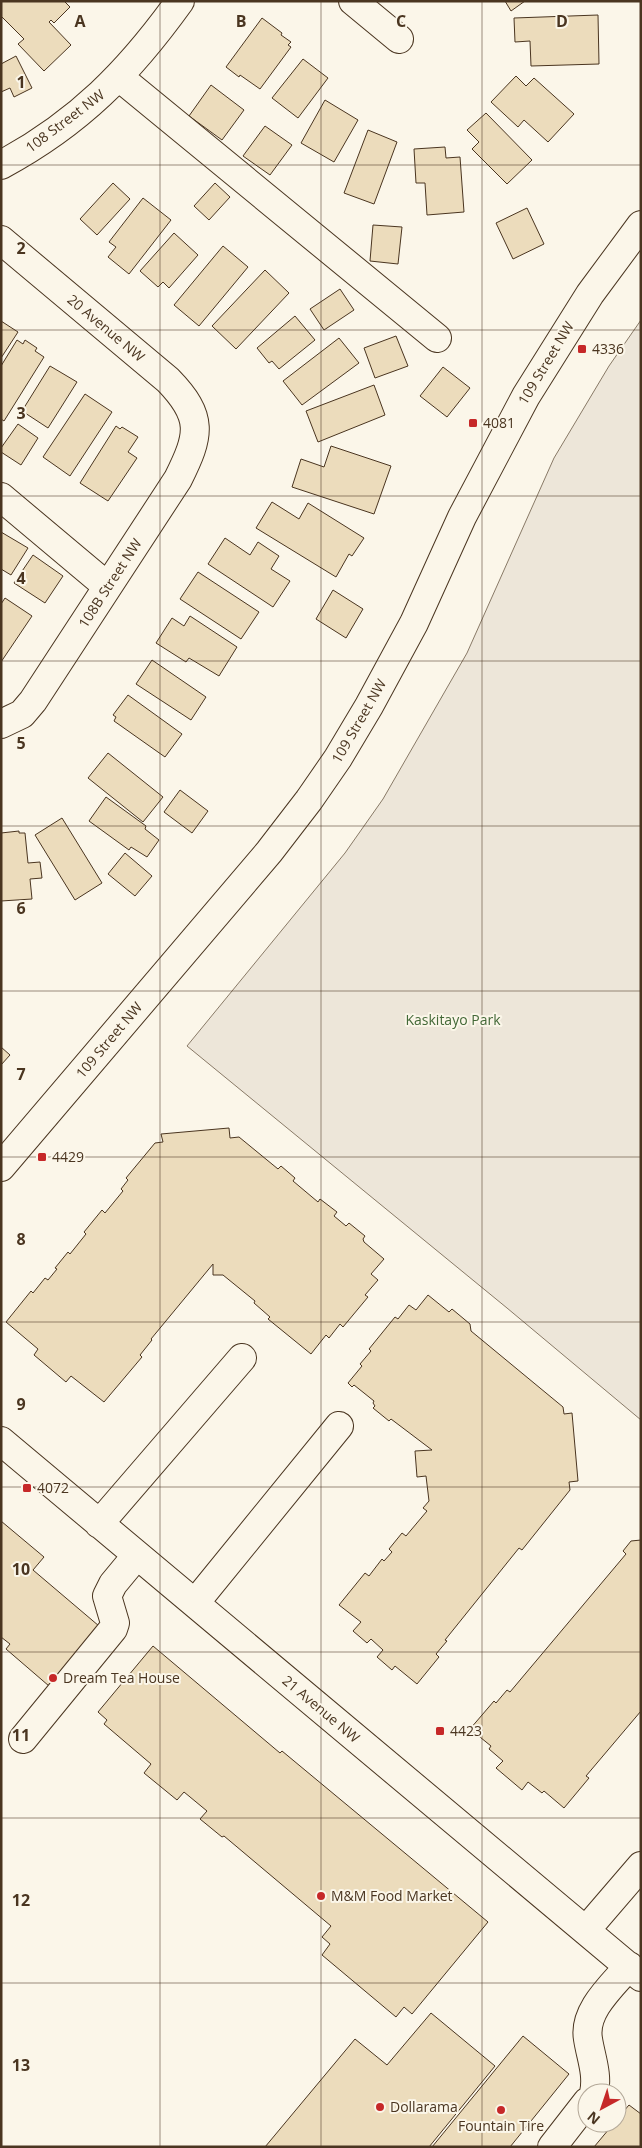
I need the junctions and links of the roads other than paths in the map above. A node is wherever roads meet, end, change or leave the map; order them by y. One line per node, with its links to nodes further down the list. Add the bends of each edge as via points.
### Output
1 (180, 1): 4 (street, 108 Street NW)
2 (352, 1): 3 (street)
3 (399, 39)
4 (119, 77): 5 (street, 108 Street NW, via 82,112); 8 (street)
5 (1, 165)
6 (641, 226): 13 (street, 109 Street NW, via 590,294 526,396 462,517 414,623 338,758 269,852)
7 (1, 240): 9 (street, 20 Avenue NW, via 168,380 192,409)
8 (437, 338)
9 (195, 426): 11 (street, 108B Street NW, via 193,446 178,479)
10 (1, 497): 11 (street)
11 (107, 586): 12 (street, 108B Street NW, via 33,701 22,714)
12 (1, 724)
13 (1, 1167)
14 (242, 1358): 17 (street)
15 (339, 1426): 19 (street)
16 (1, 1442): 17 (street, 21 Avenue NW)
17 (99, 1524): 18 (street, 21 Avenue NW)
18 (137, 1555): 19 (street, 21 Avenue NW); 20 (street, via 108,1591 115,1623 112,1629)
19 (195, 1603): 22 (street, 21 Avenue NW)
20 (24, 1739)
21 (641, 1866): 22 (street)
22 (586, 1930): 23 (street, 21 Avenue NW)
23 (635, 1972): 24 (street, via 598,2003 588,2021 587,2037)
24 (596, 2083)
25 (577, 2115): 26 (street)
26 (552, 2147)

